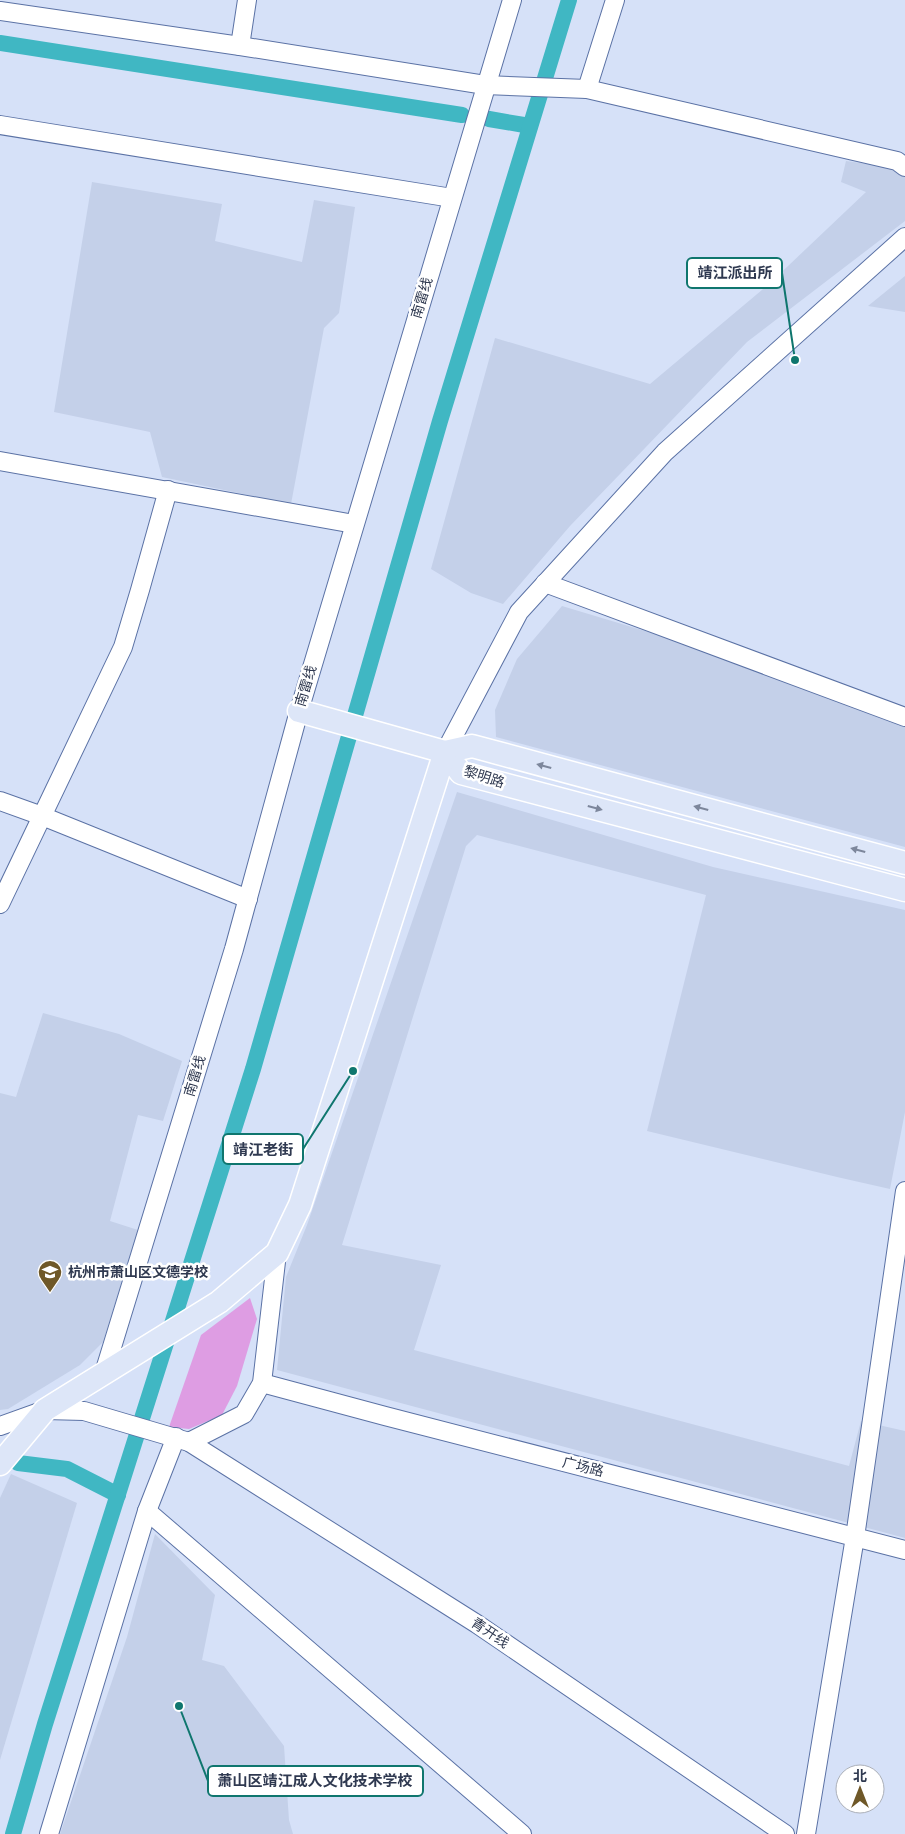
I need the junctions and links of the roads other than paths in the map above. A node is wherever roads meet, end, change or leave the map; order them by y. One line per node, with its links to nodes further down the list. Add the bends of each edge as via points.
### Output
1 (248, 0): 5 (street)
2 (512, 0): 6 (street, 南雷线)
3 (615, 0): 7 (street)
4 (0, 11): 5 (street)
5 (240, 46): 6 (street)
6 (485, 85): 7 (street); 10 (street, 南雷线)
7 (582, 89): 9 (street, via 897,161)
8 (0, 125): 10 (street)
9 (905, 167)
10 (452, 198): 14 (street, 南雷线)
11 (905, 237): 15 (street, via 665,452)
12 (0, 461): 13 (street)
13 (168, 490): 14 (street); 20 (street, via 123,647)
14 (354, 524): 16 (street, 南雷线)
15 (546, 583): 17 (street); 18 (street, via 518,612)
16 (299, 711): 18 (main road); 23 (street, 南雷线)
17 (905, 716)
18 (445, 752): 21 (main road, 黎明路, one-way to 18, via 472,746); 22 (main road, 黎明路, one-way to 22, via 461,773); 26 (main road, via 300,1205)
19 (0, 801): 20 (street)
20 (42, 816): 23 (street); 24 (street)
21 (905, 863)
22 (905, 890)
23 (248, 899): 27 (street, 南雷线)
24 (0, 904)
25 (905, 1191): 34 (street)
26 (277, 1253): 27 (main road, via 211,1307); 28 (street)
27 (104, 1374): 29 (main road)
28 (262, 1383): 31 (street, via 244,1414); 34 (street, 广场路)
29 (45, 1410): 30 (street); 31 (street, 青开线, via 84,1411); 32 (main road)
30 (0, 1426)
31 (177, 1438): 33 (street); 38 (street, 青开线, via 477,1624)
32 (0, 1464)
33 (147, 1511): 36 (street); 37 (street)
34 (854, 1537): 35 (street, 广场路); 39 (street)
35 (905, 1550)
36 (49, 1834)
37 (522, 1834)
38 (785, 1834)
39 (806, 1834)

